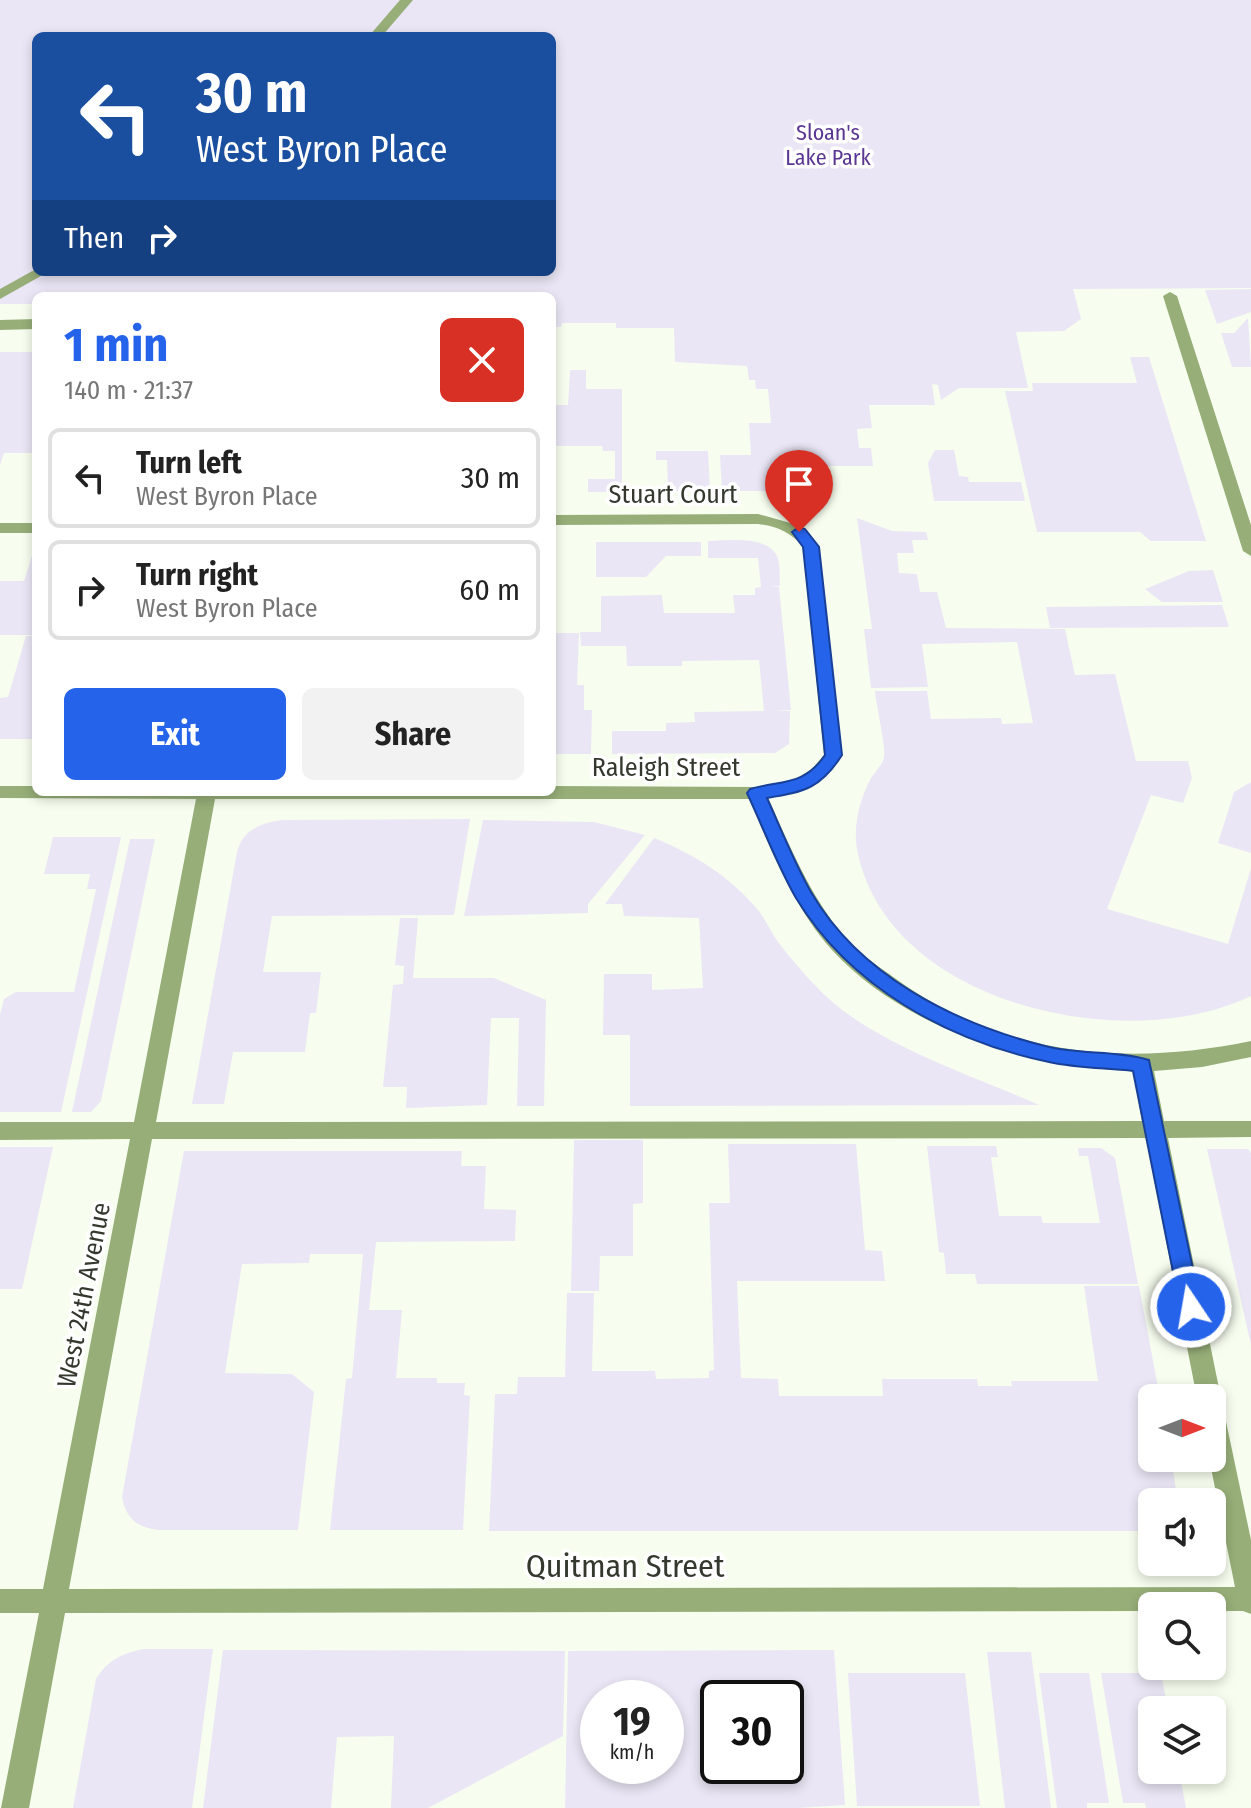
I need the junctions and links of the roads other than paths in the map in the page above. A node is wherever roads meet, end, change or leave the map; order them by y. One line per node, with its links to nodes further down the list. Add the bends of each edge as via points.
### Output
1 (407, 0): 2 (street)
2 (379, 32)
3 (34, 276): 4 (street)
4 (0, 295)
5 (1170, 296): 8 (street)
6 (32, 324): 7 (street)
7 (0, 325)
8 (1245, 516): 13 (street)
9 (556, 520): 12 (street, Stuart Court, via 758,519)
10 (0, 528): 11 (street)
11 (32, 528)
12 (792, 528): 17 (street, Raleigh Street, via 811,547 833,755 811,780)
13 (1251, 551)
14 (0, 792): 15 (street, Raleigh Street)
15 (32, 792)
16 (556, 793): 17 (street, Raleigh Street)
17 (756, 793): 20 (street, via 804,895 840,945 891,988 944,1019 996,1040 1050,1055)
18 (206, 796): 24 (street, West 24th Avenue)
19 (1251, 1049): 20 (street)
20 (1142, 1065): 21 (street)
21 (1154, 1129): 22 (street); 24 (street); 25 (street)
22 (1251, 1129)
23 (0, 1131): 24 (street)
24 (143, 1131): 29 (street, West 24th Avenue)
25 (1206, 1384)
26 (1224, 1472): 27 (street)
27 (1251, 1600): 29 (street, Quitman Street)
28 (0, 1601): 29 (street, Quitman Street)
29 (55, 1601): 30 (street, West 24th Avenue)
30 (15, 1808)

